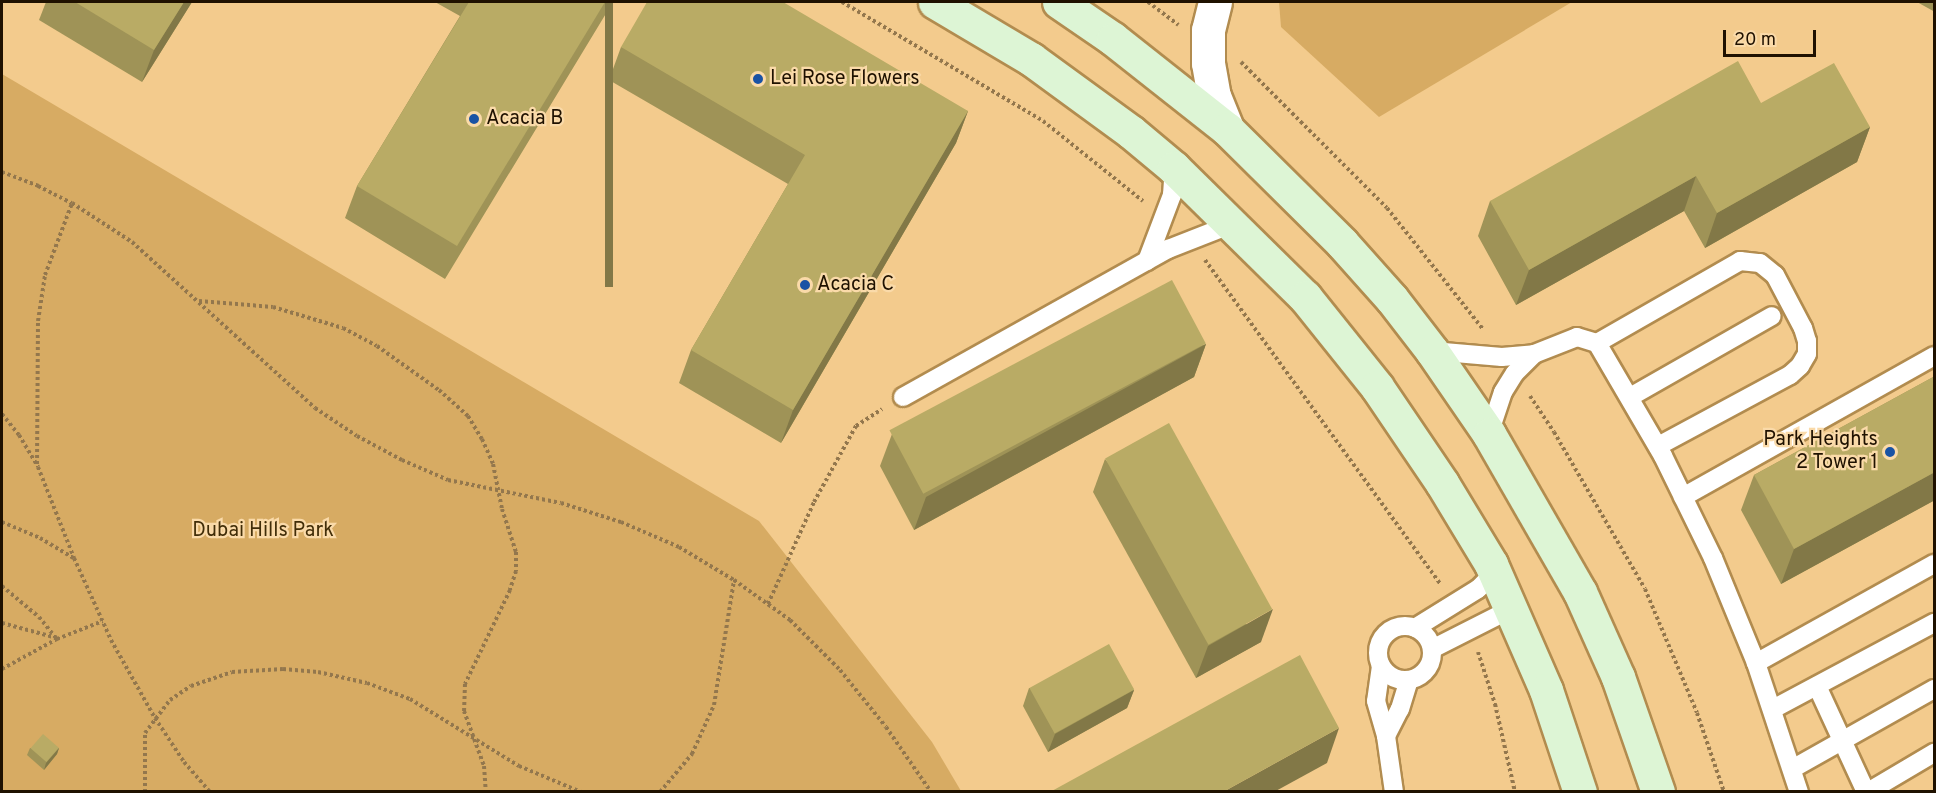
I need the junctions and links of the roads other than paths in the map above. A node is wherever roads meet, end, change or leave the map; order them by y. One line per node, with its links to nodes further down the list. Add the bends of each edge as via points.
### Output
1 (935, 2): 5 (main road, via 1050,73)
2 (1059, 2): 4 (main road, via 1113,39)
3 (1211, 16): 4 (street, via 1208,63 1214,96)
4 (1227, 129): 10 (main road, via 1342,243)
5 (1174, 168): 6 (main road); 7 (lane, via 1172,195)
6 (1232, 224): 7 (lane); 18 (main road, via 1305,297 1377,387)
7 (1147, 261): 13 (lane)
8 (1772, 316): 14 (lane)
9 (1598, 343): 11 (lane, via 1577,337); 14 (lane); 16 (lane, via 1740,261 1760,262 1775,275 1807,341 1807,354 1800,366)
10 (1432, 351): 11 (lane, via 1502,357); 15 (main road)
11 (1534, 354): 15 (lane, via 1515,373 1498,402)
12 (1935, 356): 17 (lane)
13 (903, 397)
14 (1630, 397): 16 (lane)
15 (1489, 434): 36 (main road, via 1580,592 1618,677)
16 (1658, 446): 17 (lane)
17 (1683, 497): 24 (lane)
18 (1491, 564): 20 (main road); 22 (lane, via 1488,579)
19 (1935, 564): 24 (lane)
20 (1511, 609): 23 (lane); 35 (main road, via 1546,690)
21 (1935, 623): 27 (lane)
22 (1415, 628): 23 (lane, via 1423,633); 25 (lane, via 1396,627 1382,639 1378,657)
23 (1432, 649): 26 (lane, via 1429,666)
24 (1756, 663): 29 (lane)
25 (1381, 666): 26 (lane, via 1393,678); 30 (lane, via 1376,702)
26 (1409, 680): 30 (lane)
27 (1817, 686): 29 (lane); 31 (lane)
28 (1935, 689): 31 (lane)
29 (1773, 709): 33 (lane)
30 (1386, 736): 34 (lane)
31 (1843, 740): 33 (lane); 38 (lane)
32 (1935, 753): 38 (lane)
33 (1792, 769): 37 (lane)
34 (1394, 792)
35 (1580, 792)
36 (1658, 792)
37 (1799, 792)
38 (1867, 792)

